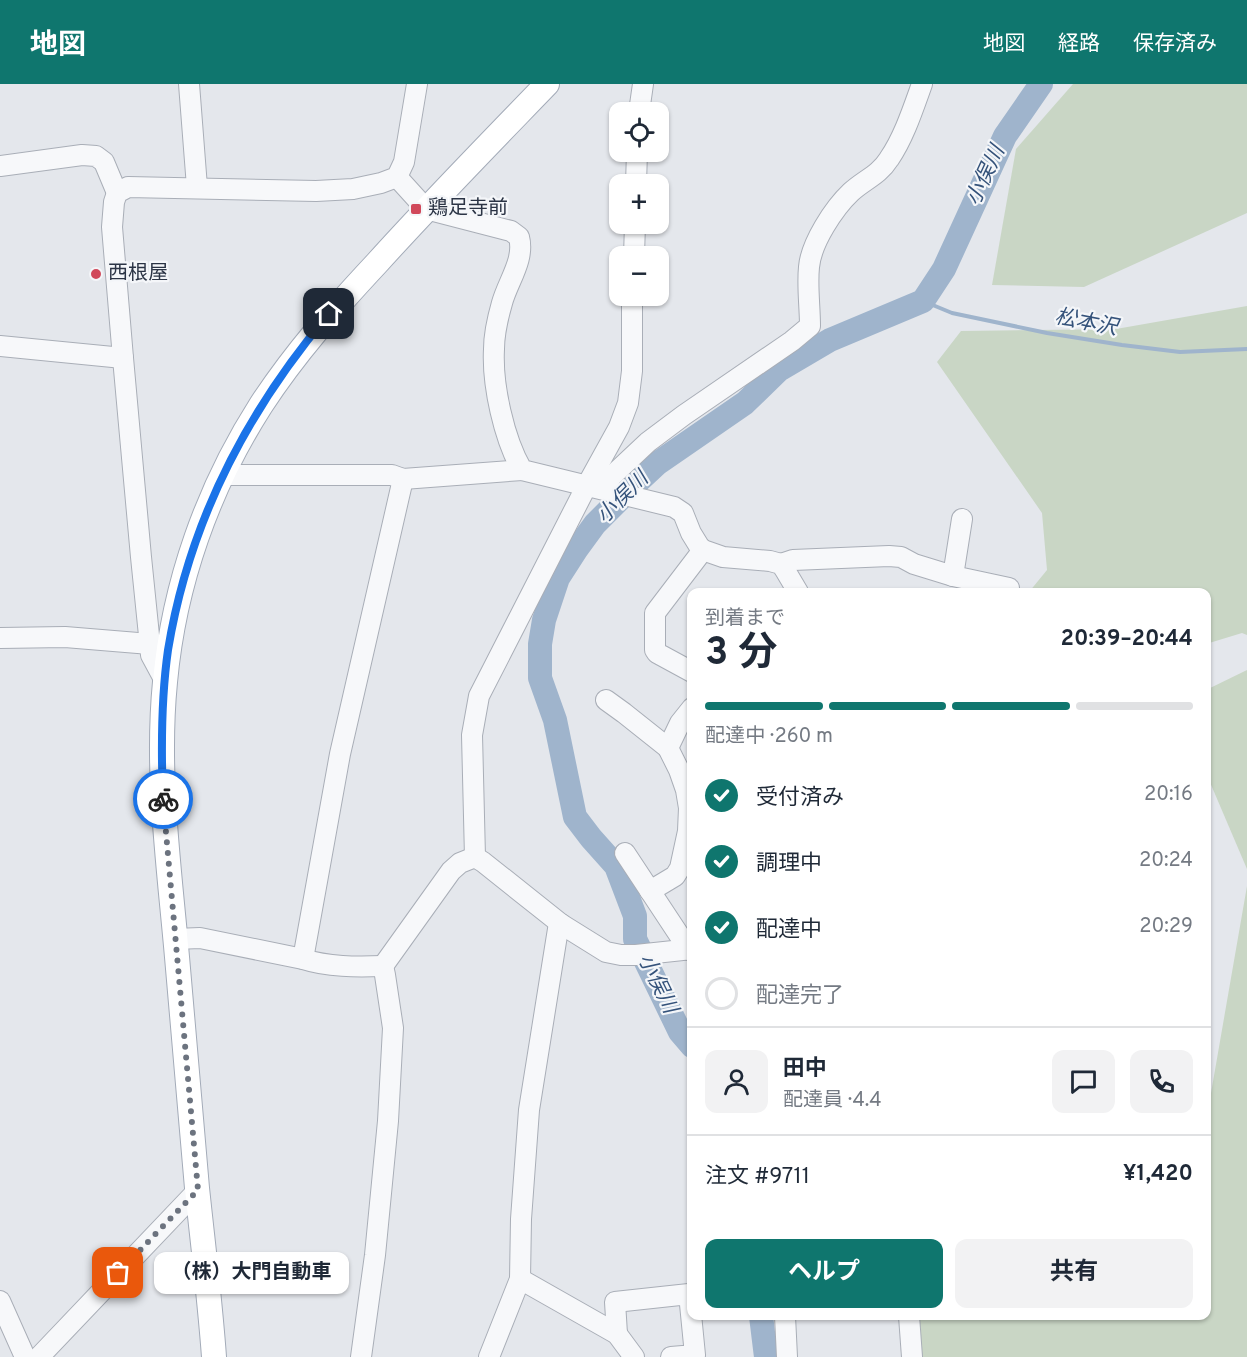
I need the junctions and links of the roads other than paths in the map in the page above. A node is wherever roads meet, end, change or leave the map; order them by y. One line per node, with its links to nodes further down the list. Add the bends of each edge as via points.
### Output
1 (189, 84): 9 (street)
2 (417, 84): 8 (street, via 404,162)
3 (547, 84): 11 (main road)
4 (643, 84): 6 (street)
5 (922, 84): 18 (street, via 889,160 834,211 812,250 808,267 810,326 648,442)
6 (640, 102)
7 (0, 166): 10 (street, via 82,154 96,156 104,162)
8 (397, 177): 9 (street, via 353,189); 11 (street)
9 (197, 187): 10 (street, via 128,187)
10 (117, 193): 14 (street, via 112,227)
11 (426, 209): 15 (street, via 511,231 519,237 520,256 503,301 494,368 504,425); 16 (main road, via 291,361)
12 (632, 306): 18 (street, via 628,403)
13 (0, 345): 14 (street)
14 (123, 358): 26 (street)
15 (522, 470): 17 (street); 18 (street)
16 (222, 475): 17 (street, via 392,475); 28 (main road, via 186,570)
17 (403, 479): 40 (street, via 340,754)
18 (596, 488): 20 (street, via 675,507 683,513); 35 (street, via 479,696 472,735)
19 (962, 519): 22 (street)
20 (703, 550): 21 (street, via 723,557); 27 (street, via 655,613 657,654)
21 (780, 564): 22 (street, via 793,560 889,556); 23 (street)
22 (953, 576): 24 (street)
23 (796, 588)
24 (1009, 588)
25 (0, 638): 26 (street, via 65,637)
26 (150, 645): 28 (street)
27 (687, 669)
28 (165, 681): 38 (main road, via 163,795)
29 (606, 700): 31 (street)
30 (687, 714): 31 (street)
31 (668, 748): 32 (street)
32 (687, 796)
33 (687, 836): 36 (street, via 675,876)
34 (625, 853): 36 (street)
35 (475, 857): 37 (street); 41 (street, via 451,871)
36 (650, 891): 39 (street)
37 (561, 924): 39 (street, via 606,952 636,955); 43 (street, via 529,1110)
38 (175, 939): 40 (street, via 200,938); 42 (main road)
39 (684, 950)
40 (303, 959): 41 (street, via 314,963)
41 (382, 966): 53 (street, via 393,1028 375,1256)
42 (198, 1190): 51 (street); 52 (main road)
43 (520, 1279): 49 (street); 54 (street)
44 (687, 1294): 49 (street, via 615,1302)
45 (0, 1301): 50 (street)
46 (692, 1320): 56 (street, via 695,1355)
47 (785, 1320): 57 (street)
48 (909, 1320): 58 (street)
49 (617, 1334): 55 (street)
50 (25, 1357)
51 (39, 1357)
52 (214, 1357)
53 (361, 1357)
54 (489, 1357)
55 (634, 1357)
56 (670, 1357)
57 (787, 1357)
58 (912, 1357)

